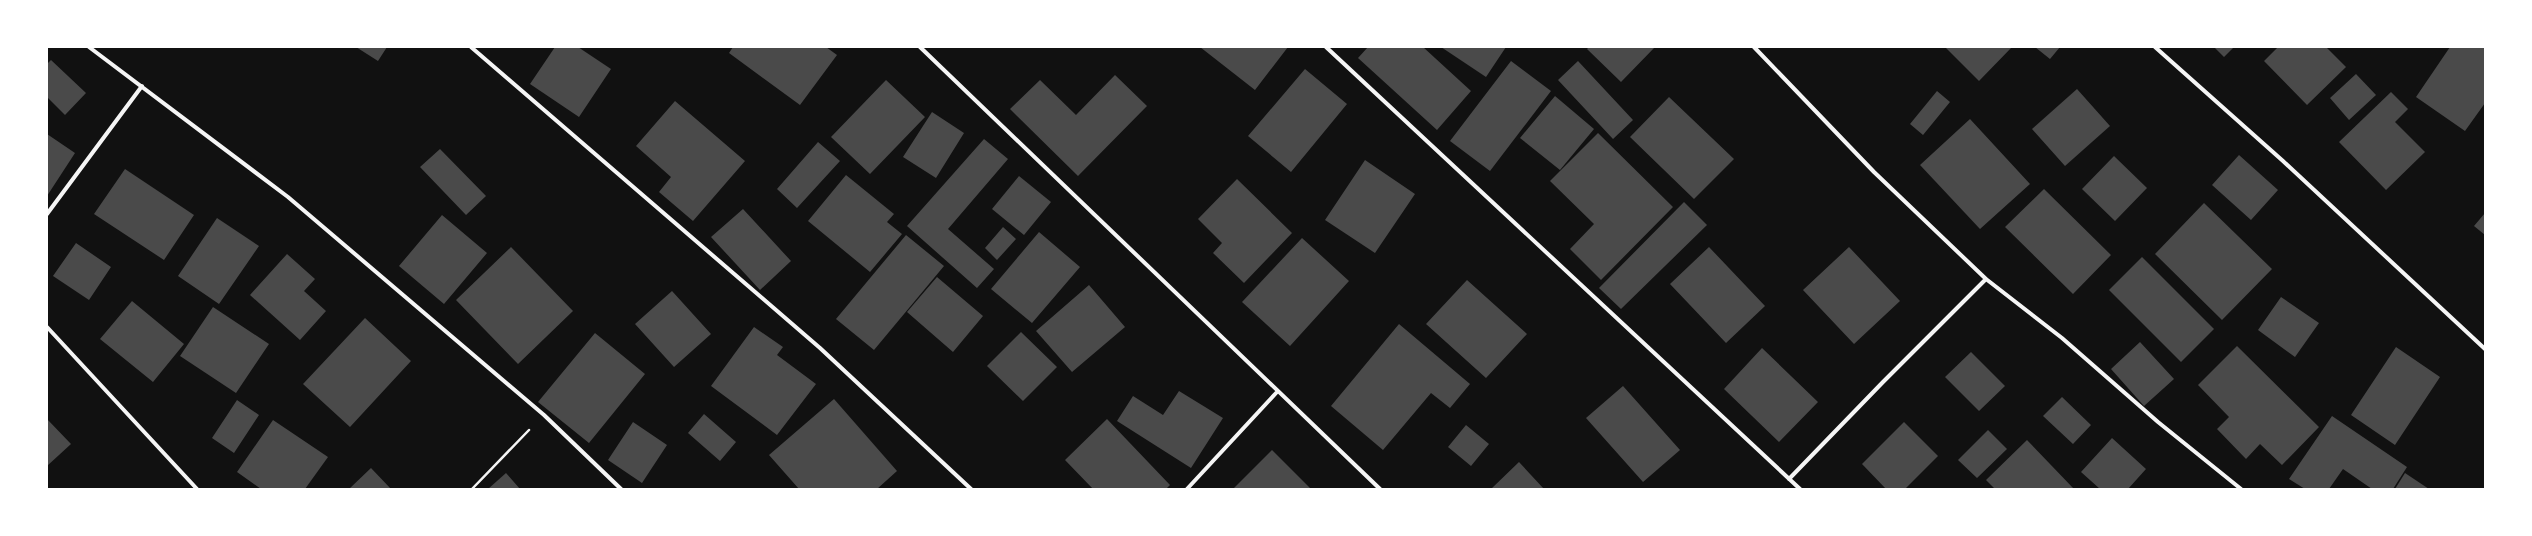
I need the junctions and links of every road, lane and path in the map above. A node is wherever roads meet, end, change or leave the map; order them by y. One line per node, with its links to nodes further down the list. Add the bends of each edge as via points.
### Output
1 (89, 47): 7 (street)
2 (471, 47): 18 (street, via 820,348)
3 (920, 47): 12 (street)
4 (1326, 47): 14 (street)
5 (1754, 47): 9 (street, via 1874,172)
6 (2155, 47): 11 (street, via 2283,161)
7 (142, 86): 8 (street); 13 (street, via 288,197)
8 (47, 214)
9 (1986, 279): 14 (street); 22 (street, via 2062,338 2158,422)
10 (47, 327): 15 (street)
11 (2485, 349)
12 (1277, 392): 19 (street); 20 (street)
13 (544, 415): 16 (path); 17 (street)
14 (1789, 479): 21 (street)
15 (197, 489)
16 (472, 489)
17 (621, 489)
18 (971, 489)
19 (1187, 489)
20 (1380, 489)
21 (1800, 489)
22 (2241, 489)

